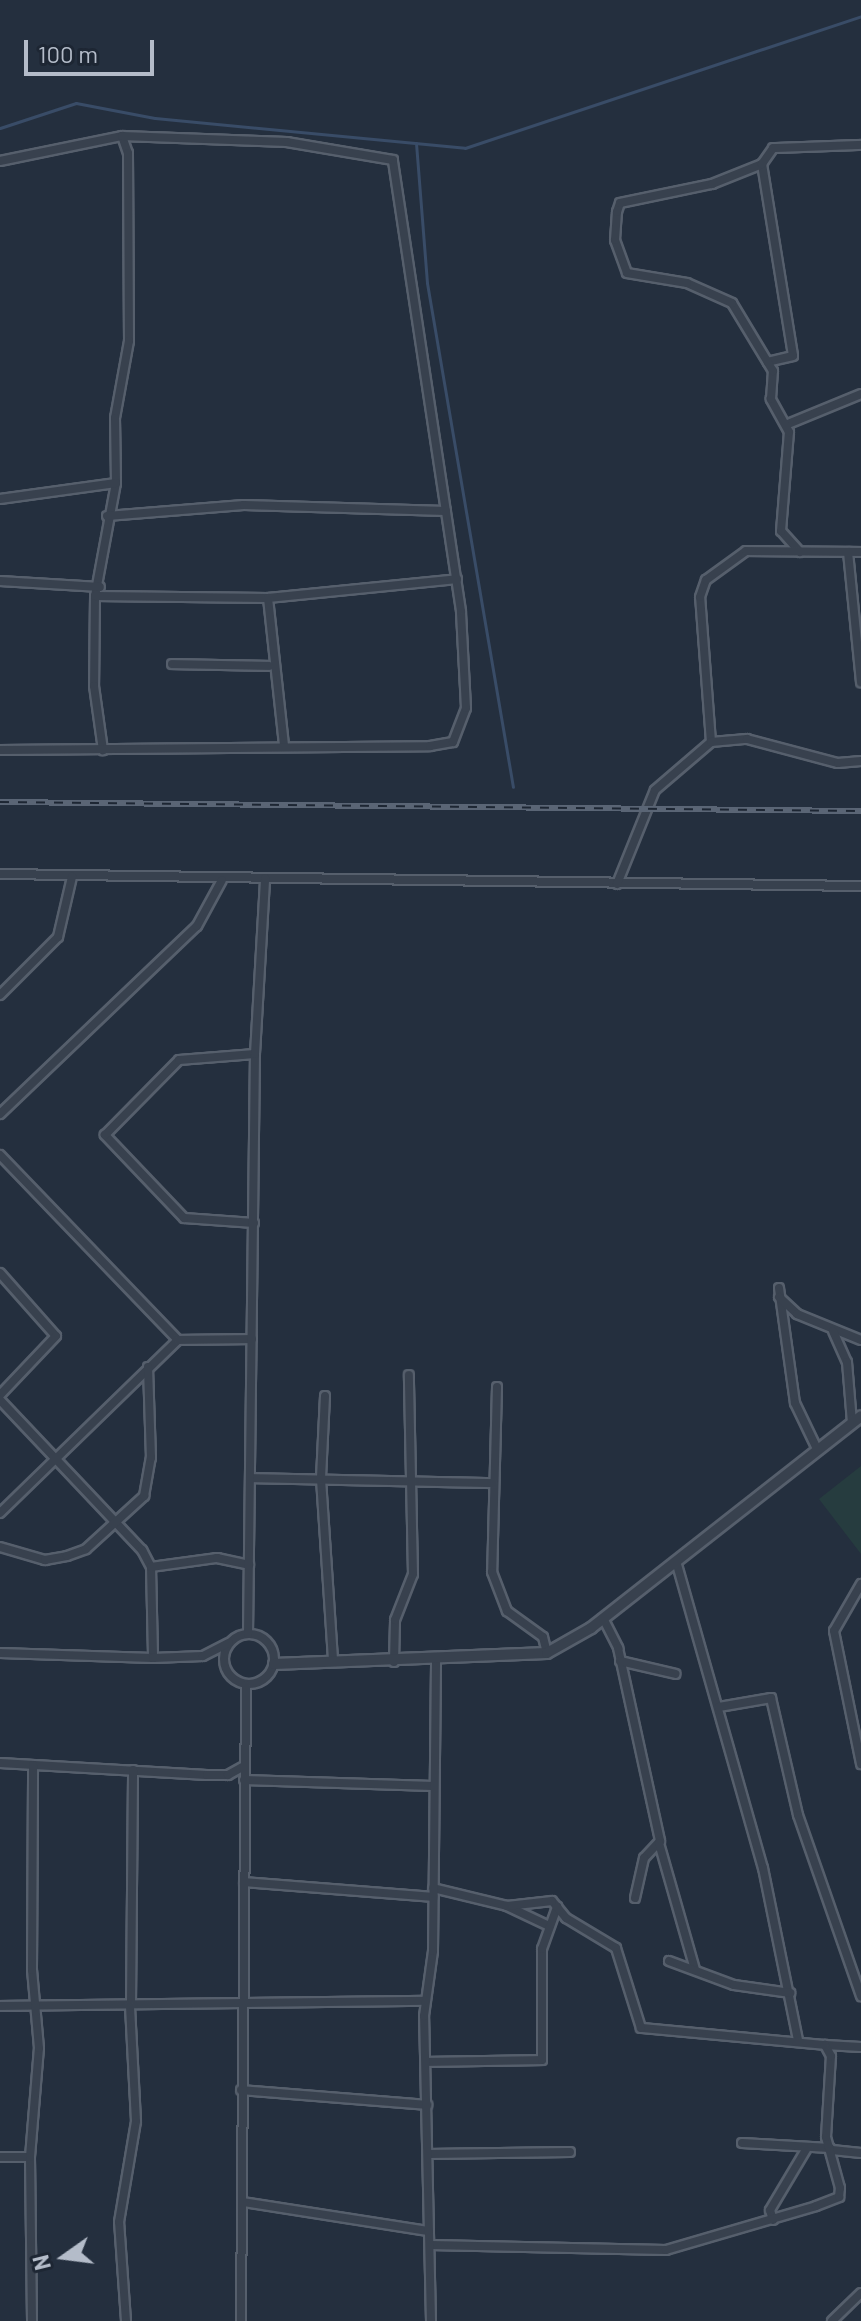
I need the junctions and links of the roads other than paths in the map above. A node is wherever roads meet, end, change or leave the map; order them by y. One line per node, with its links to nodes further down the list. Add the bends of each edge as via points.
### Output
1 (122, 136): 3 (street); 8 (street, via 128,153 129,341 115,418); 10 (street, via 287,142 393,160)
2 (861, 145): 4 (street, via 773,148)
3 (0, 161)
4 (762, 164): 5 (street, via 793,356); 5 (street, via 712,184 620,203 615,240 627,273 687,283 732,303)
5 (768, 362): 7 (street, via 771,399)
6 (861, 394): 7 (street)
7 (788, 424): 12 (street, via 781,531)
8 (116, 483): 9 (street); 11 (street)
9 (0, 499)
10 (446, 511): 11 (street, via 244,505); 15 (street)
11 (107, 516): 17 (street)
12 (800, 552): 13 (street); 22 (street, via 746,551 706,580 700,597)
13 (848, 552): 14 (street); 21 (street)
14 (861, 552)
15 (457, 579): 18 (street); 23 (street, via 468,690 453,742)
16 (0, 581): 17 (street)
17 (97, 591): 18 (street); 25 (street, via 94,686)
18 (268, 598): 20 (street)
19 (172, 664): 20 (street)
20 (269, 666): 23 (street)
21 (861, 682)
22 (711, 742): 26 (street, via 747,739 838,763); 31 (street, via 655,790)
23 (284, 745): 25 (street)
24 (0, 750): 25 (street)
25 (103, 750)
26 (861, 761)
27 (0, 874): 28 (street)
28 (72, 877): 30 (street); 33 (street, via 58,937)
29 (265, 878): 30 (street); 31 (street); 34 (street)
30 (222, 880): 35 (street, via 197,926)
31 (617, 884): 32 (street)
32 (861, 886)
33 (0, 995)
34 (255, 1054): 37 (street); 37 (street, via 179,1060 105,1135 184,1218)
35 (0, 1114)
36 (0, 1155): 41 (street)
37 (254, 1223): 40 (street)
38 (0, 1273): 47 (street, via 56,1336)
39 (833, 1331): 42 (street); 48 (street, via 847,1362); 49 (street, via 779,1292 795,1403)
40 (252, 1339): 41 (street); 51 (street)
41 (178, 1340): 43 (street)
42 (861, 1340)
43 (148, 1366): 50 (street); 56 (street, via 150,1483)
44 (409, 1375): 53 (street)
45 (497, 1387): 54 (street)
46 (325, 1396): 52 (street)
47 (0, 1397): 50 (street)
48 (857, 1420): 49 (street)
49 (818, 1451): 58 (street)
50 (53, 1460): 55 (street); 56 (street)
51 (250, 1478): 52 (street); 59 (street)
52 (321, 1479): 53 (street); 70 (street)
53 (410, 1480): 54 (street); 71 (street, via 412,1589 395,1620)
54 (494, 1483): 66 (street, via 494,1579 507,1611 543,1637)
55 (0, 1513)
56 (118, 1523): 57 (street, via 86,1549 56,1558); 60 (street)
57 (0, 1547)
58 (676, 1561): 62 (street); 77 (street)
59 (249, 1565): 60 (street, via 217,1558); 63 (street)
60 (151, 1567): 68 (street)
61 (861, 1584): 79 (street, via 834,1631)
62 (603, 1618): 66 (street); 69 (street)
63 (248, 1634): 64 (street); 73 (street, via 270,1645)
64 (229, 1643): 67 (street); 74 (street)
65 (0, 1653): 68 (street)
66 (547, 1653): 72 (street)
67 (203, 1656): 68 (street); 74 (street)
68 (153, 1658)
69 (620, 1661): 75 (street); 86 (street)
70 (333, 1662): 71 (street); 73 (street)
71 (394, 1662): 72 (street)
72 (436, 1662): 85 (street)
73 (274, 1664): 76 (street, via 266,1678)
74 (228, 1674): 76 (street)
75 (676, 1674)
76 (246, 1685): 81 (street)
77 (719, 1707): 95 (street); 96 (street, via 771,1698 798,1815)
78 (0, 1763): 80 (street)
79 (861, 1764)
80 (33, 1765): 82 (street); 101 (street)
81 (244, 1766): 83 (street); 84 (street)
82 (133, 1770): 83 (street); 99 (street)
83 (228, 1775): 84 (street)
84 (244, 1782): 85 (street); 87 (street)
85 (433, 1786): 88 (street)
86 (659, 1843): 89 (street, via 644,1858); 94 (street)
87 (244, 1882): 88 (street); 98 (street)
88 (433, 1892): 90 (street); 97 (street)
89 (635, 1898)
90 (507, 1906): 91 (street, via 545,1898); 92 (street)
91 (557, 1907): 92 (street); 102 (street, via 616,1948 641,2028)
92 (549, 1926): 105 (street, via 541,1966 542,2060)
93 (669, 1961): 94 (street)
94 (695, 1969): 95 (street, via 734,1985)
95 (790, 1993): 102 (street)
96 (861, 1996)
97 (425, 2001): 98 (street); 105 (street)
98 (241, 2002): 99 (street); 106 (street)
99 (130, 2005): 101 (street); 122 (street, via 136,2121 119,2222)
100 (0, 2006): 101 (street)
101 (34, 2006): 115 (street, via 39,2077)
102 (798, 2040): 103 (street)
103 (825, 2045): 104 (street); 110 (street)
104 (861, 2047)
105 (427, 2062): 107 (street)
106 (241, 2090): 107 (street); 116 (street)
107 (427, 2105): 113 (street)
108 (742, 2143): 109 (street)
109 (807, 2148): 110 (street); 117 (street, via 770,2210)
110 (831, 2149): 112 (street); 117 (street, via 839,2197)
111 (570, 2152): 113 (street)
112 (861, 2153)
113 (428, 2154): 118 (street)
114 (0, 2157): 115 (street)
115 (30, 2157): 121 (street)
116 (243, 2202): 118 (street); 123 (street)
117 (773, 2220): 119 (street, via 666,2250)
118 (429, 2231): 119 (street)
119 (430, 2245): 124 (street)
120 (861, 2293): 125 (street)
121 (32, 2321)
122 (126, 2321)
123 (241, 2321)
124 (431, 2321)
125 (832, 2321)

